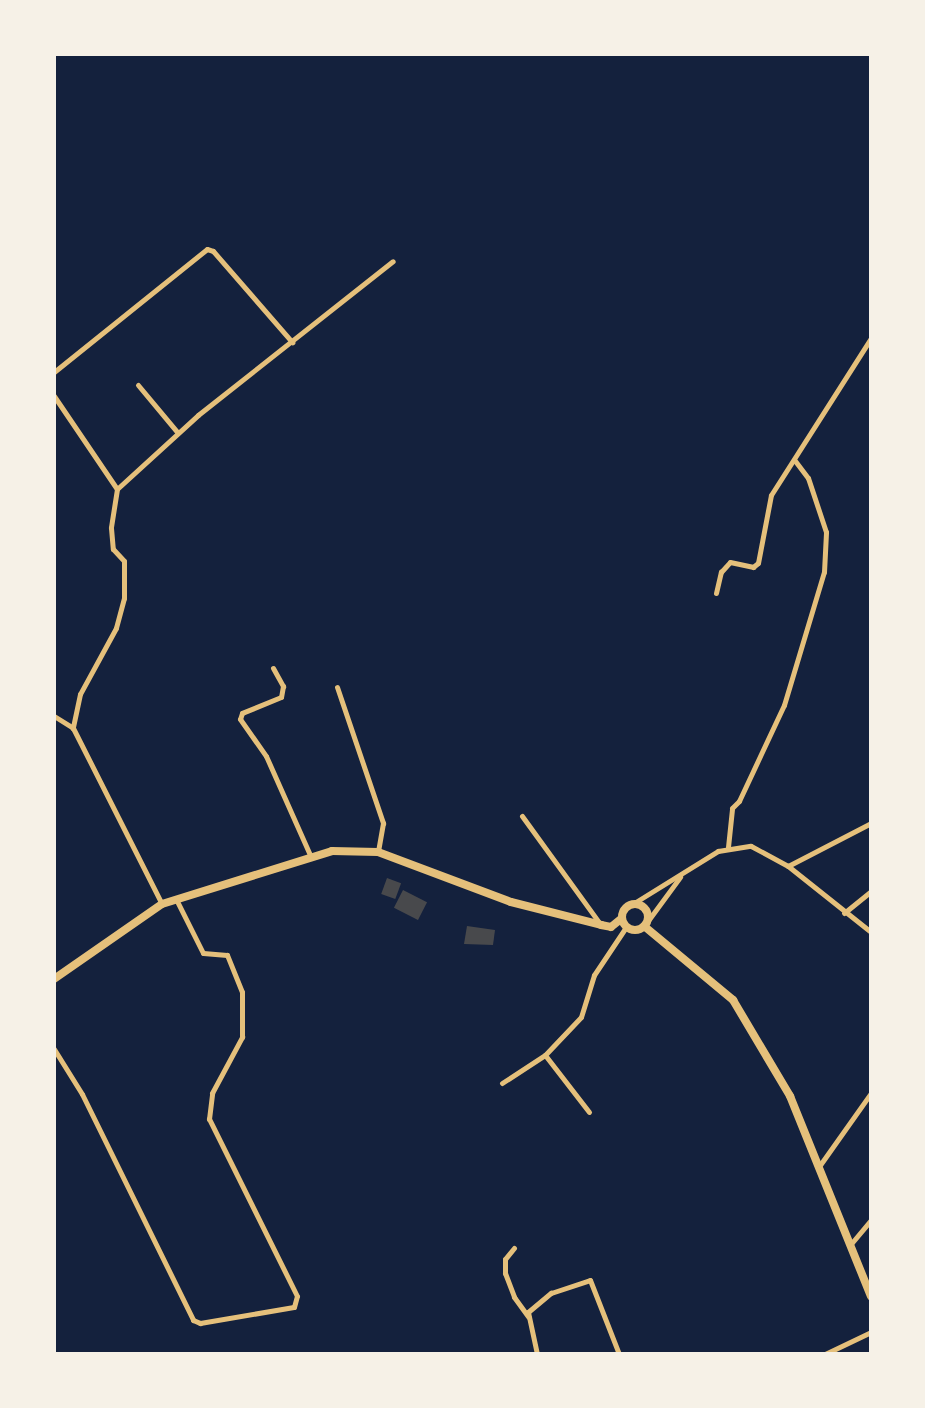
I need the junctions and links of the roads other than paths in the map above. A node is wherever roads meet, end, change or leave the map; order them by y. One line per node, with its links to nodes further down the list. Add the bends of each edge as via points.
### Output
1 (393, 261): 3 (street)
2 (871, 338): 8 (street, via 811,426)
3 (292, 342): 4 (street, via 213,251 207,249); 7 (street)
4 (54, 372)
5 (138, 385): 7 (street)
6 (54, 396): 9 (street)
7 (178, 433): 9 (street)
8 (795, 461): 10 (street, via 788,464 771,495 758,563 753,567 730,562 721,572); 17 (street, via 808,478 823,519 828,543 826,563 812,623 784,705 739,801 732,808)
9 (117, 489): 14 (street, via 111,528 113,549 124,561 124,598 112,636 80,694)
10 (716, 593)
11 (273, 668): 19 (street, via 283,686 281,697 242,713 240,719 266,756)
12 (338, 687): 18 (street, via 383,823)
13 (54, 716): 14 (street)
14 (73, 728): 25 (street)
15 (522, 816): 29 (street)
16 (871, 823): 20 (street)
17 (728, 847): 20 (street, via 751,846); 21 (street)
18 (378, 852): 19 (highway, via 332,851); 29 (highway, via 512,902)
19 (310, 855): 23 (highway)
20 (788, 866): 26 (street)
21 (681, 875): 24 (street); 28 (street)
22 (871, 891): 26 (street)
23 (176, 899): 25 (highway); 33 (street, via 203,953 227,955 242,992 242,1037 212,1093 208,1119 297,1296 294,1307 200,1323 193,1320 92,1113)
24 (634, 903): 27 (highway, via 624,908); 28 (highway, via 647,911)
25 (162, 904): 32 (highway)
26 (844, 913): 31 (street)
27 (621, 919): 29 (highway, via 610,927); 30 (highway)
28 (646, 924): 30 (highway, via 636,930); 38 (highway, via 733,1000 790,1096)
29 (601, 925)
30 (626, 927): 34 (street, via 594,975 581,1017)
31 (871, 932)
32 (54, 979)
33 (54, 1049)
34 (544, 1055): 35 (street); 37 (street)
35 (502, 1083)
36 (871, 1093): 38 (street)
37 (589, 1112)
38 (820, 1165): 40 (highway)
39 (871, 1220): 40 (street)
40 (850, 1245): 42 (highway)
41 (514, 1248): 43 (street, via 505,1258 505,1274 514,1297)
42 (871, 1296)
43 (528, 1316): 45 (street); 46 (street, via 551,1293 590,1280)
44 (871, 1332): 47 (street)
45 (537, 1354)
46 (619, 1354)
47 (825, 1354)

